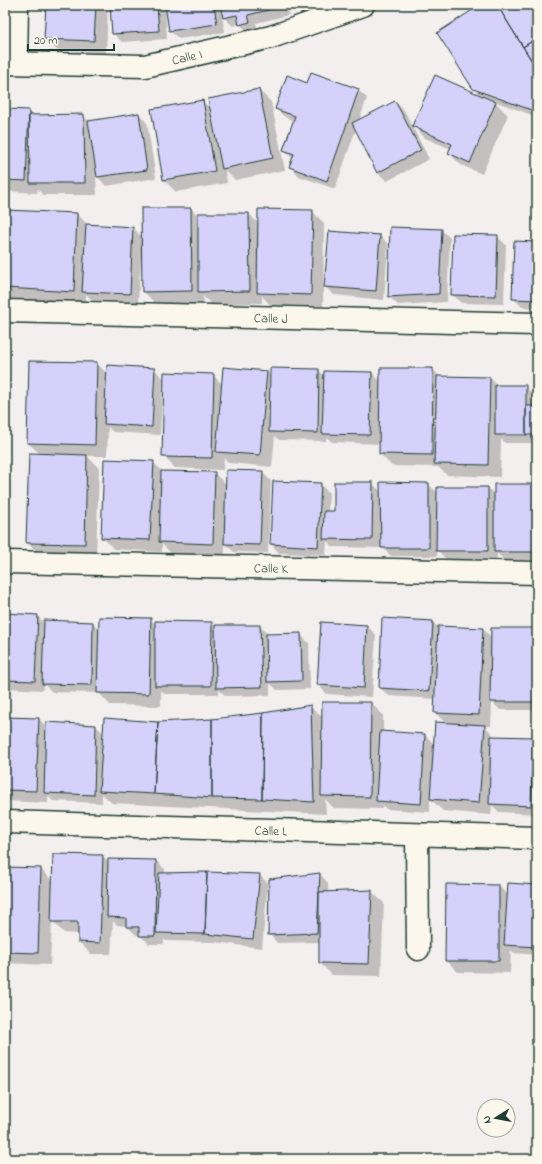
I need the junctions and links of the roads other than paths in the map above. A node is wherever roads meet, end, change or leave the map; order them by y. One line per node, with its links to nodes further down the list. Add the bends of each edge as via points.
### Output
1 (17, 5): 3 (street)
2 (363, 5): 3 (street, Calle I, via 271,37 145,66)
3 (10, 63)
4 (5, 311): 5 (street, Calle J)
5 (537, 324)
6 (5, 562): 7 (street, Calle K)
7 (537, 573)
8 (5, 822): 9 (street, Calle L)
9 (417, 835): 10 (street, Calle L); 11 (street)
10 (537, 838)
11 (418, 949)

